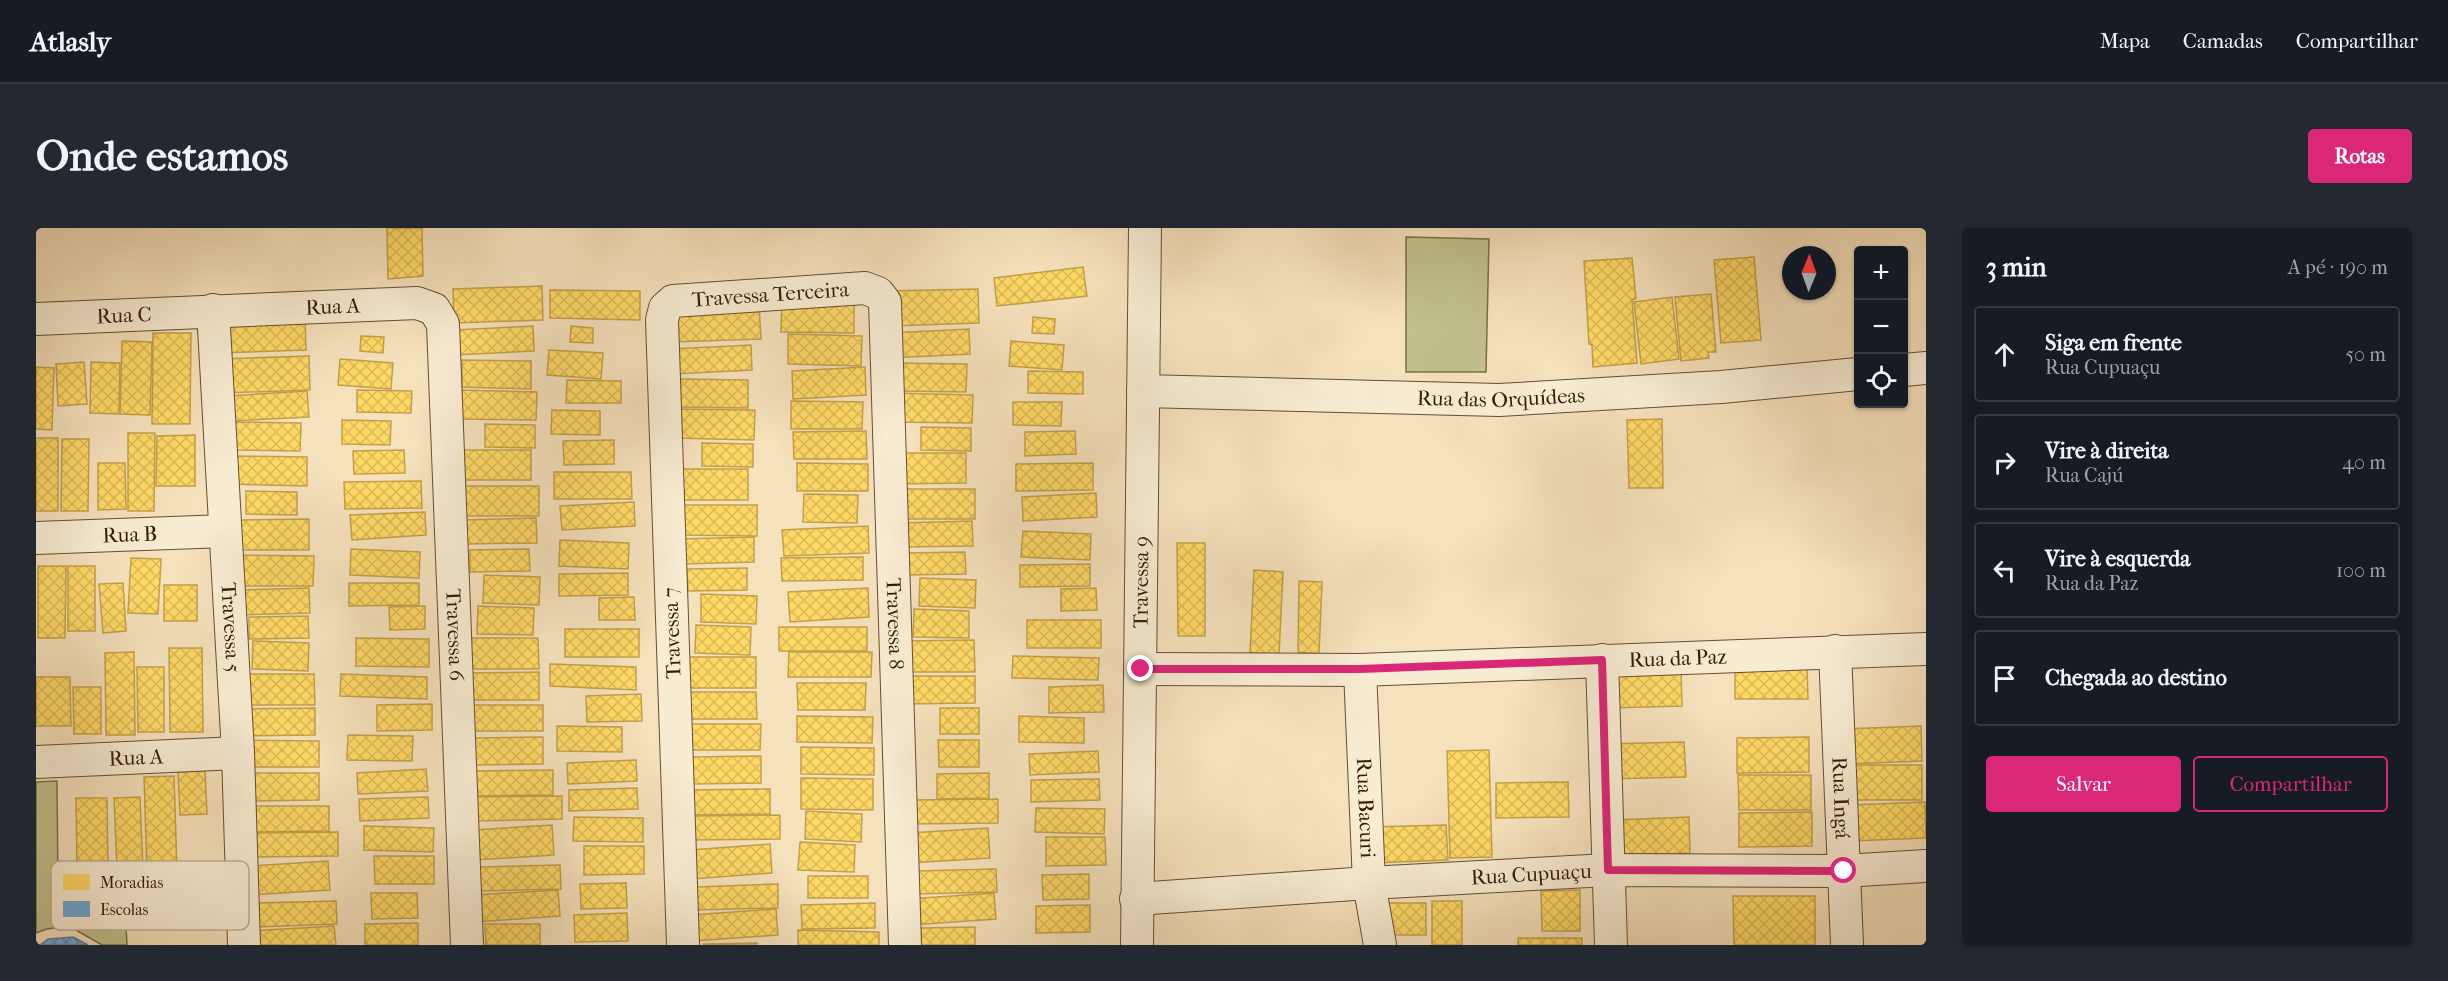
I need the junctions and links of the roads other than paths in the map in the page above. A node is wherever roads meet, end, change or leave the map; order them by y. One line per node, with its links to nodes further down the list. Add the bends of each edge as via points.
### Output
1 (1144, 241): 10 (street, Travessa 9)
2 (885, 302): 5 (street, Travessa Terceira, via 878,293 865,288 673,301 665,308); 30 (street, Travessa 8)
3 (213, 310): 4 (street, Rua C); 6 (street, Rua A, via 417,303 434,309); 11 (street, Travessa 5)
4 (36, 319)
5 (662, 320): 29 (street, Travessa 7)
6 (443, 324): 28 (street, Travessa 6)
7 (1926, 368): 8 (street)
8 (1908, 370)
9 (1854, 374): 10 (street, Rua das Orquídeas, via 1721,387 1499,400)
10 (1143, 391): 16 (street, Travessa 9)
11 (225, 531): 12 (street, Rua B); 18 (street, Travessa 5)
12 (36, 538)
13 (1926, 649): 14 (street, Rua da Paz)
14 (1835, 651): 15 (street, Rua da Paz); 23 (street, Rua Ingá)
15 (1602, 660): 17 (street, Rua da Paz); 22 (street)
16 (1141, 669): 17 (street, Rua da Paz); 25 (street, Travessa 9)
17 (1360, 669): 24 (street, Rua Bacuri)
18 (238, 753): 19 (street, Rua A); 20 (street, Travessa 5)
19 (36, 762)
20 (241, 861)
21 (1926, 866): 23 (street, Rua Cupuaçu)
22 (1608, 870): 23 (street, Rua Cupuaçu); 24 (street, Rua Cupuaçu); 33 (street)
23 (1844, 871): 34 (street, Rua Ingá)
24 (1369, 883): 25 (street, Rua Cupuaçu); 32 (street, Rua Bacuri)
25 (1136, 899): 31 (street, Travessa 9)
26 (244, 930): 27 (street, Travessa 5)
27 (244, 945)
28 (467, 945)
29 (683, 945)
30 (905, 945)
31 (1137, 945)
32 (1380, 945)
33 (1611, 945)
34 (1847, 945)

